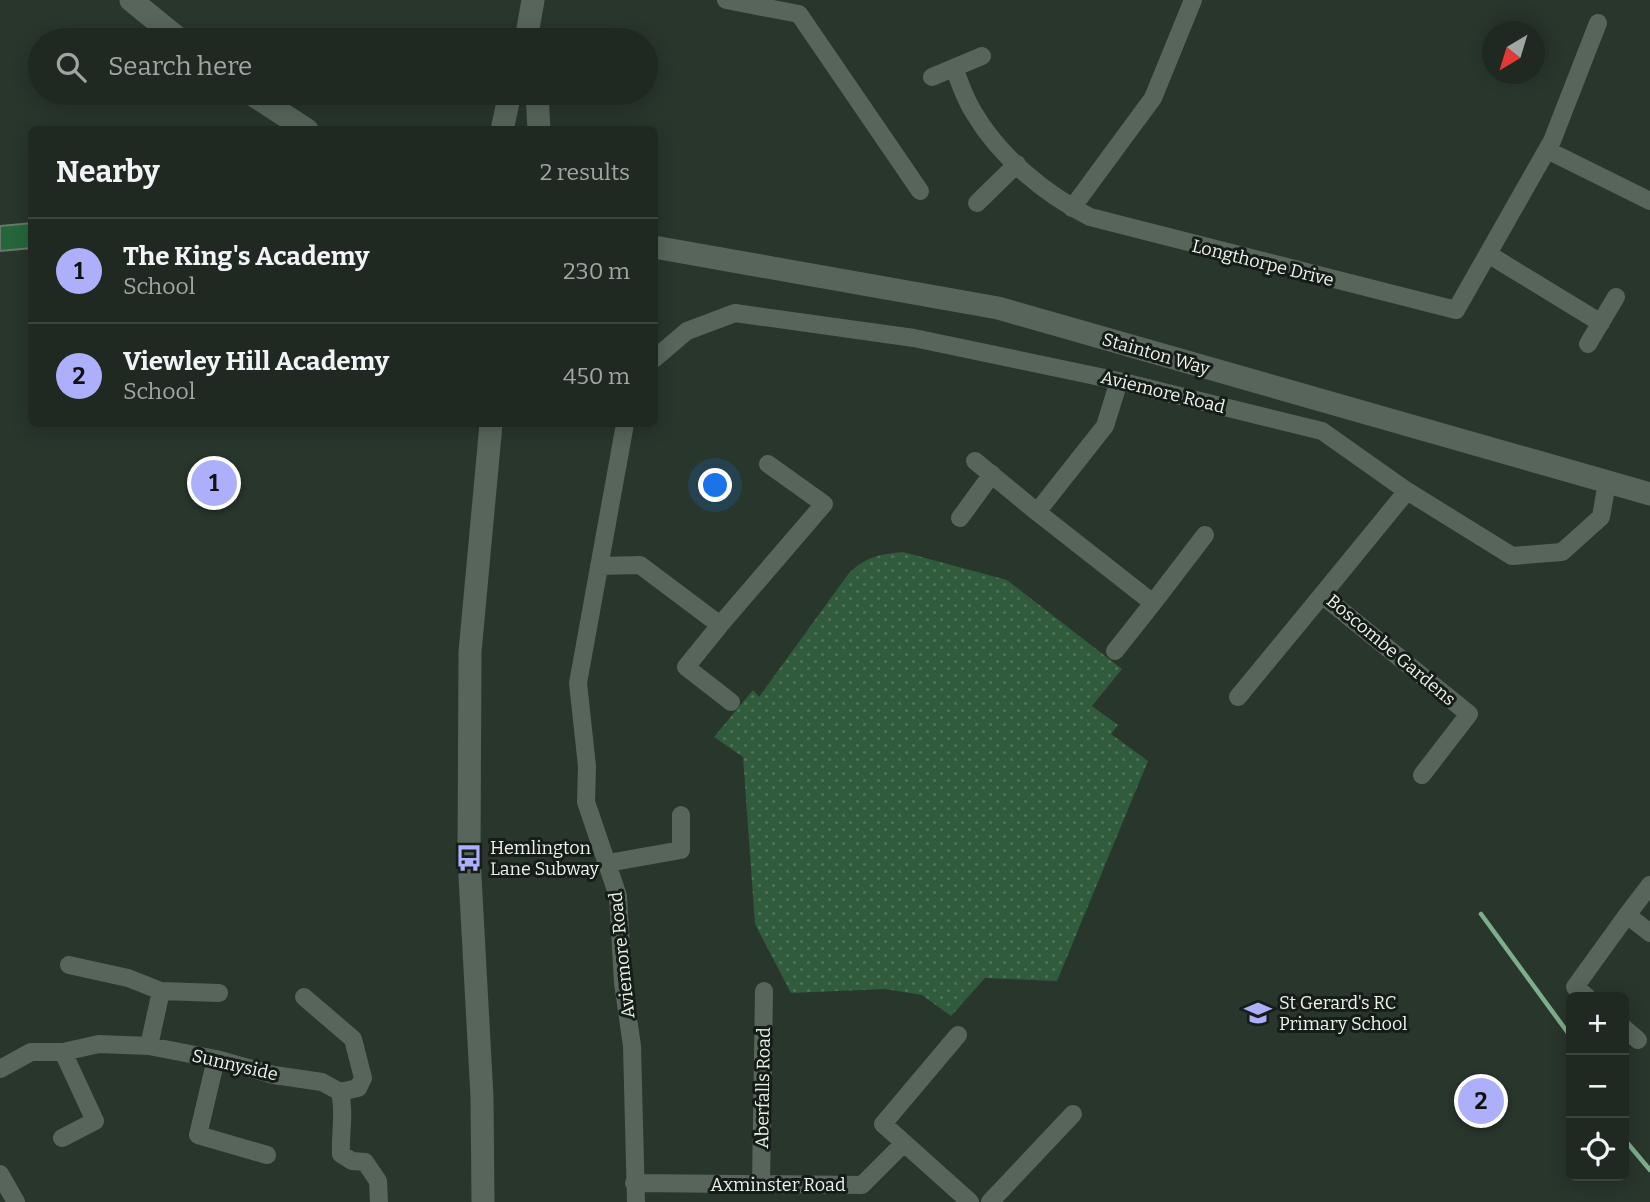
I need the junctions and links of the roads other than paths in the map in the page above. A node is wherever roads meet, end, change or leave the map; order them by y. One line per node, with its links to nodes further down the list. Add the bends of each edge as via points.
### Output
1 (131, 0): 6 (street)
2 (533, 0): 7 (street)
3 (726, 0): 19 (street, via 799,14)
4 (1193, 0): 22 (street, via 1153,98)
5 (1598, 23): 17 (street)
6 (165, 28)
7 (530, 28)
8 (982, 56): 9 (street)
9 (954, 68): 10 (street); 18 (street, Longthorpe Drive, via 978,119)
10 (932, 77)
11 (268, 105): 14 (street)
12 (507, 105): 15 (street)
13 (538, 105): 16 (street)
14 (301, 126)
15 (503, 126)
16 (539, 126)
17 (1547, 150): 20 (street); 24 (street)
18 (1017, 164): 21 (street); 22 (street, Longthorpe Drive)
19 (920, 191)
20 (1650, 201)
21 (976, 203)
22 (1072, 208): 24 (street, Longthorpe Drive, via 1106,224 1456,310)
23 (658, 248): 35 (street, Stainton Way, via 998,308)
24 (1488, 254): 26 (street)
25 (1616, 297): 26 (street)
26 (1601, 323): 27 (street)
27 (1588, 344)
28 (658, 356): 29 (street, Aviemore Road, via 687,331 735,313 914,338)
29 (1119, 381): 36 (street, Aviemore Road, via 1322,431); 38 (street, via 1105,426)
30 (491, 427): 77 (street, via 470,652 469,858)
31 (624, 427): 41 (street, Aviemore Road)
32 (975, 461): 34 (street)
33 (768, 464): 44 (street, via 824,504)
34 (992, 474): 38 (street); 39 (street)
35 (1607, 482): 36 (street, Aviemore Road, via 1601,517 1562,552 1512,556); 37 (street, Stainton Way)
36 (1407, 491): 42 (street, Boscombe Gardens)
37 (1650, 494)
38 (1037, 512): 43 (street)
39 (960, 518)
40 (1205, 536): 43 (street)
41 (599, 566): 44 (street, via 640,565); 50 (street, Aviemore Road, via 578,683 586,802)
42 (1322, 595): 46 (street); 48 (street, Boscombe Gardens, via 1469,715)
43 (1153, 603): 45 (street)
44 (720, 625): 47 (street, via 686,667)
45 (1115, 651)
46 (1238, 697)
47 (732, 702)
48 (1422, 775)
49 (681, 815): 50 (street, via 681,850)
50 (608, 863): 73 (street, Aviemore Road, via 618,896 622,983 632,1046)
51 (1650, 885): 52 (street)
52 (1627, 915): 53 (street); 57 (street, via 1575,987)
53 (1650, 933)
54 (69, 965): 55 (street, via 128,978)
55 (161, 991): 58 (street); 63 (street)
56 (764, 991): 74 (street, Aberfalls Road)
57 (1581, 992)
58 (219, 993)
59 (304, 997): 67 (street, via 353,1039 363,1078 358,1088)
60 (1629, 1032): 62 (street)
61 (958, 1035): 70 (street, via 883,1124)
62 (1638, 1040)
63 (149, 1046): 64 (street, Sunnyside, via 99,1044); 65 (street, Sunnyside)
64 (63, 1052): 66 (street, Sunnyside, via 31,1052); 69 (street, via 95,1121)
65 (216, 1059): 67 (street, Sunnyside, via 322,1082); 71 (street, via 198,1135)
66 (0, 1069)
67 (340, 1092): 76 (street, via 344,1108 341,1154 365,1162 378,1181)
68 (1073, 1114): 80 (street)
69 (62, 1138)
70 (904, 1143): 74 (street, Axminster Road, via 862,1185); 79 (street)
71 (267, 1155)
72 (0, 1174): 75 (street)
73 (634, 1183): 74 (street, Axminster Road); 78 (street, Aviemore Road)
74 (761, 1184)
75 (16, 1202)
76 (379, 1202)
77 (483, 1202)
78 (636, 1202)
79 (970, 1202)
80 (990, 1202)

